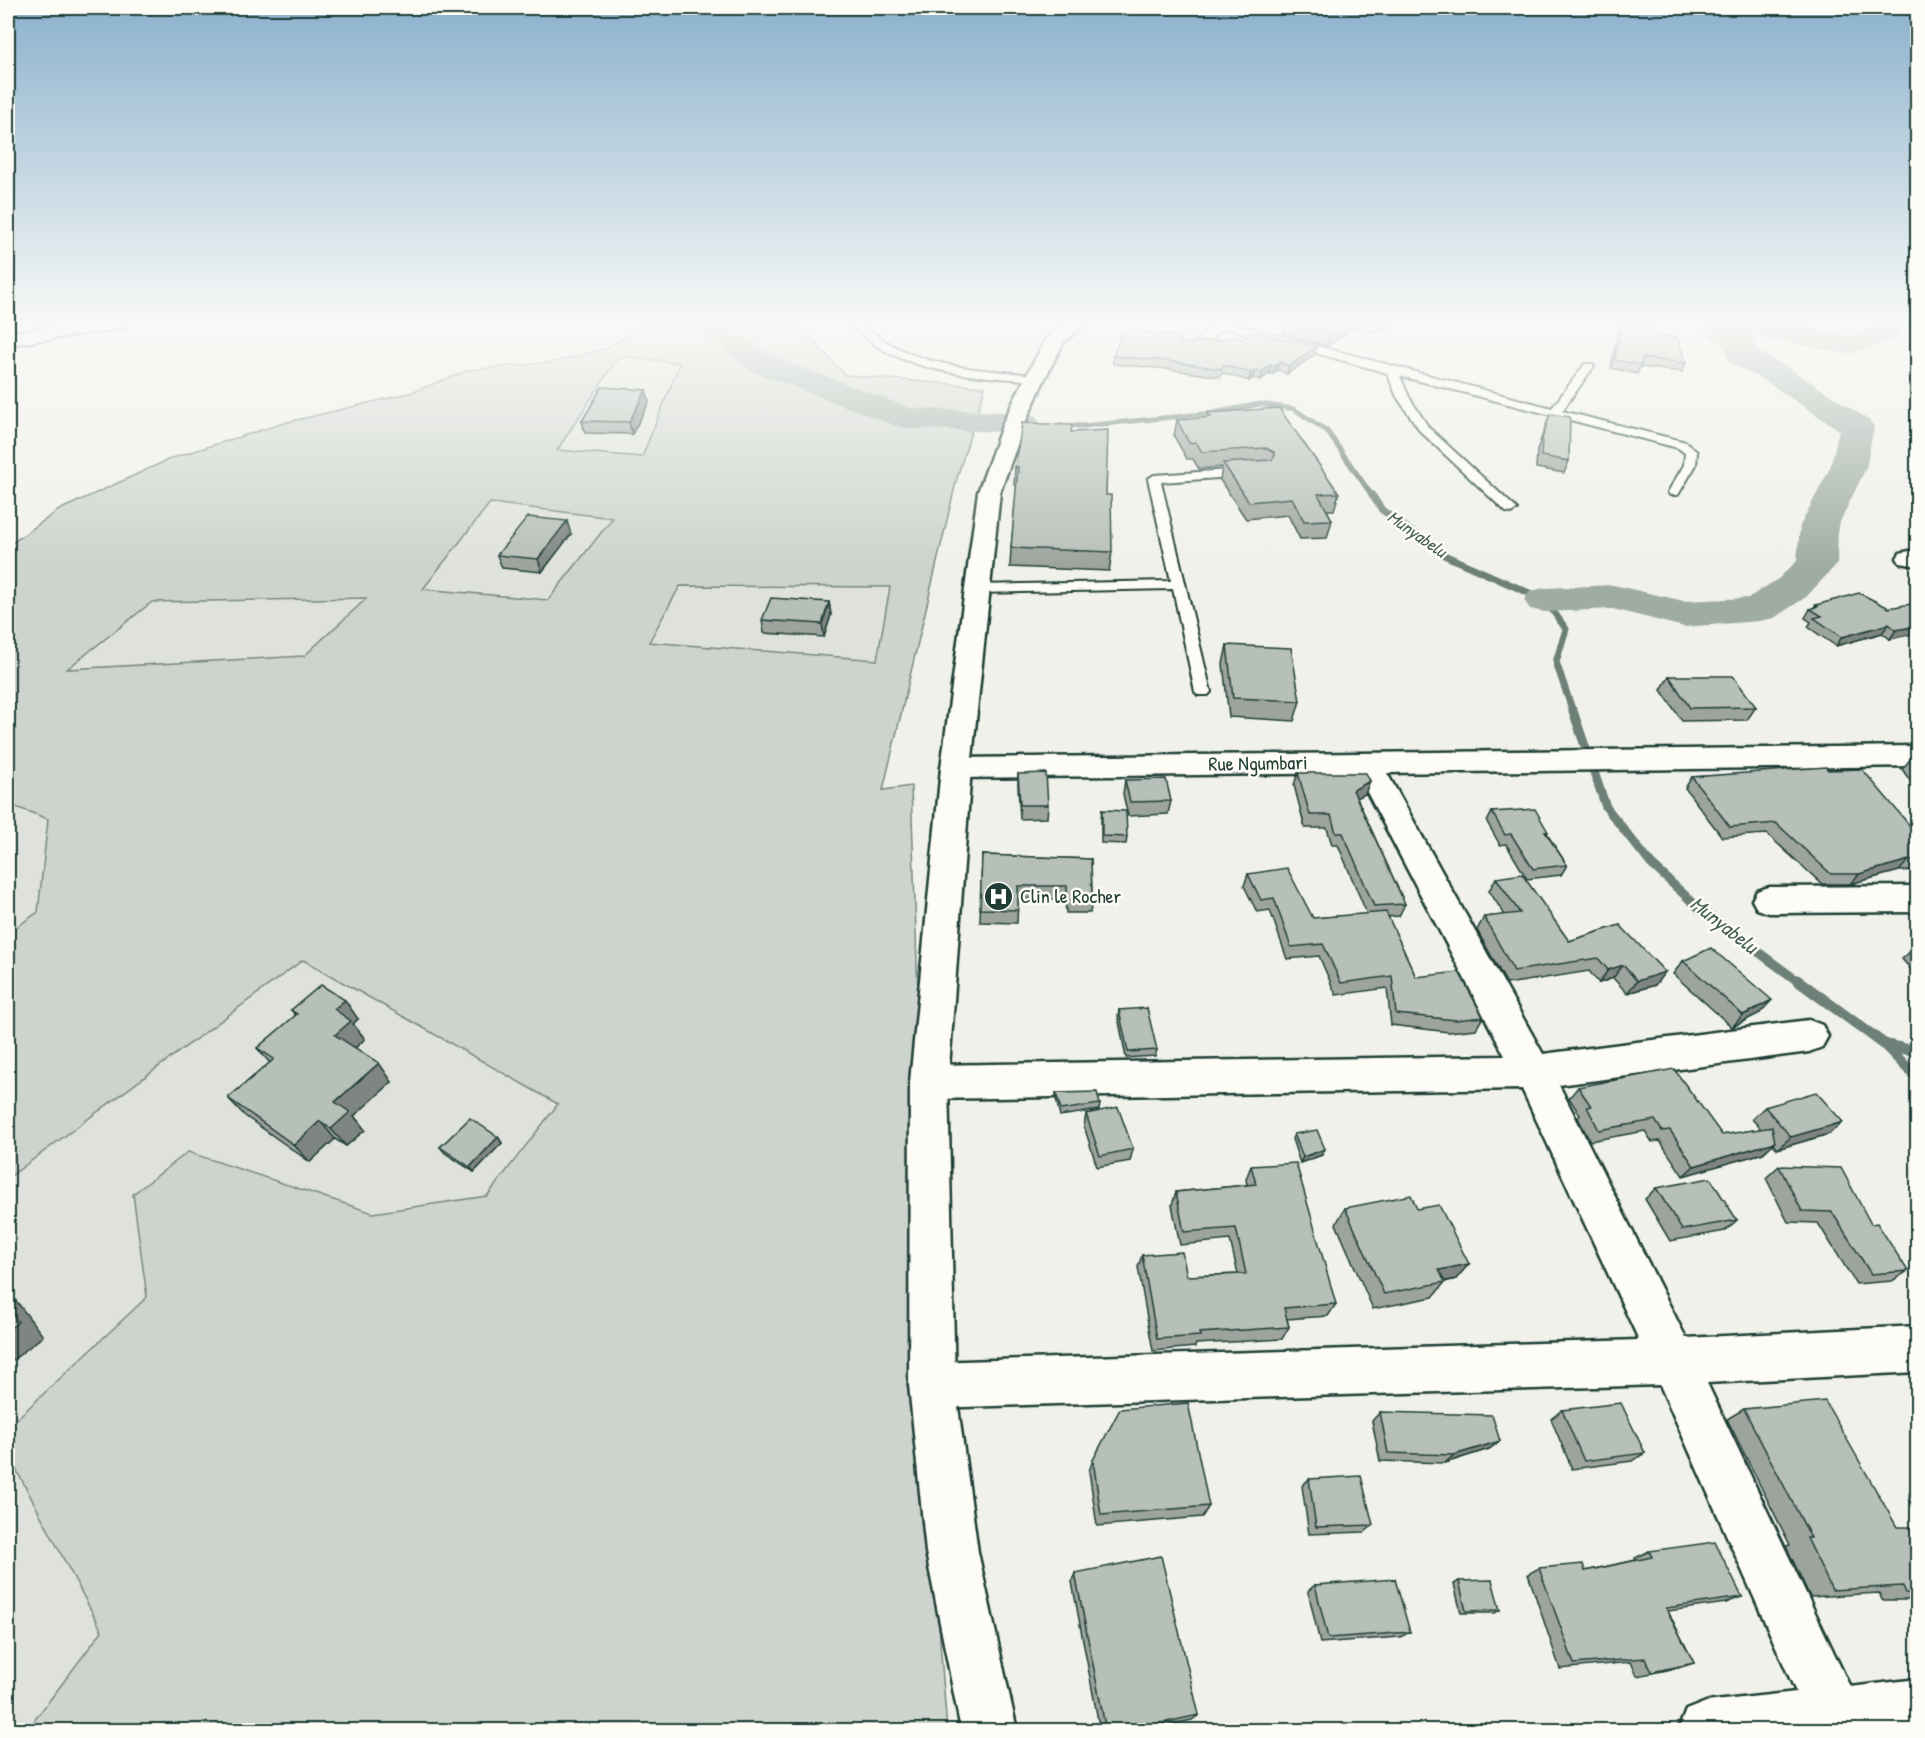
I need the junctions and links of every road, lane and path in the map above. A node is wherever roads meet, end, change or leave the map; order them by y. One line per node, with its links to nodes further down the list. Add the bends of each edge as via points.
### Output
1 (1023, 404): 10 (main road, via 989,492)
2 (1407, 404): 8 (lane, via 1425,430)
3 (1528, 404): 5 (lane)
4 (1561, 404): 5 (lane)
5 (1556, 411): 7 (lane, via 1682,445 1691,452 1690,465)
6 (1252, 472): 9 (lane, via 1154,478)
7 (1674, 492)
8 (1511, 509)
9 (1179, 585): 10 (lane); 11 (lane)
10 (977, 589): 14 (main road)
11 (1203, 692)
12 (1917, 756): 13 (main road, Rue Ngumbari)
13 (1366, 762): 14 (main road, Rue Ngumbari); 18 (main road)
14 (956, 768): 19 (main road)
15 (1917, 898): 16 (main road)
16 (1769, 900)
17 (1809, 1036): 18 (main road)
18 (1533, 1072): 19 (main road); 21 (main road)
19 (929, 1082): 22 (main road)
20 (1917, 1349): 21 (main road)
21 (1673, 1362): 22 (main road); 24 (main road)
22 (932, 1385): 25 (main road, via 952,1552)
23 (1917, 1707): 24 (main road)
24 (1838, 1724): 26 (main road)
25 (989, 1731)
26 (1706, 1731)

